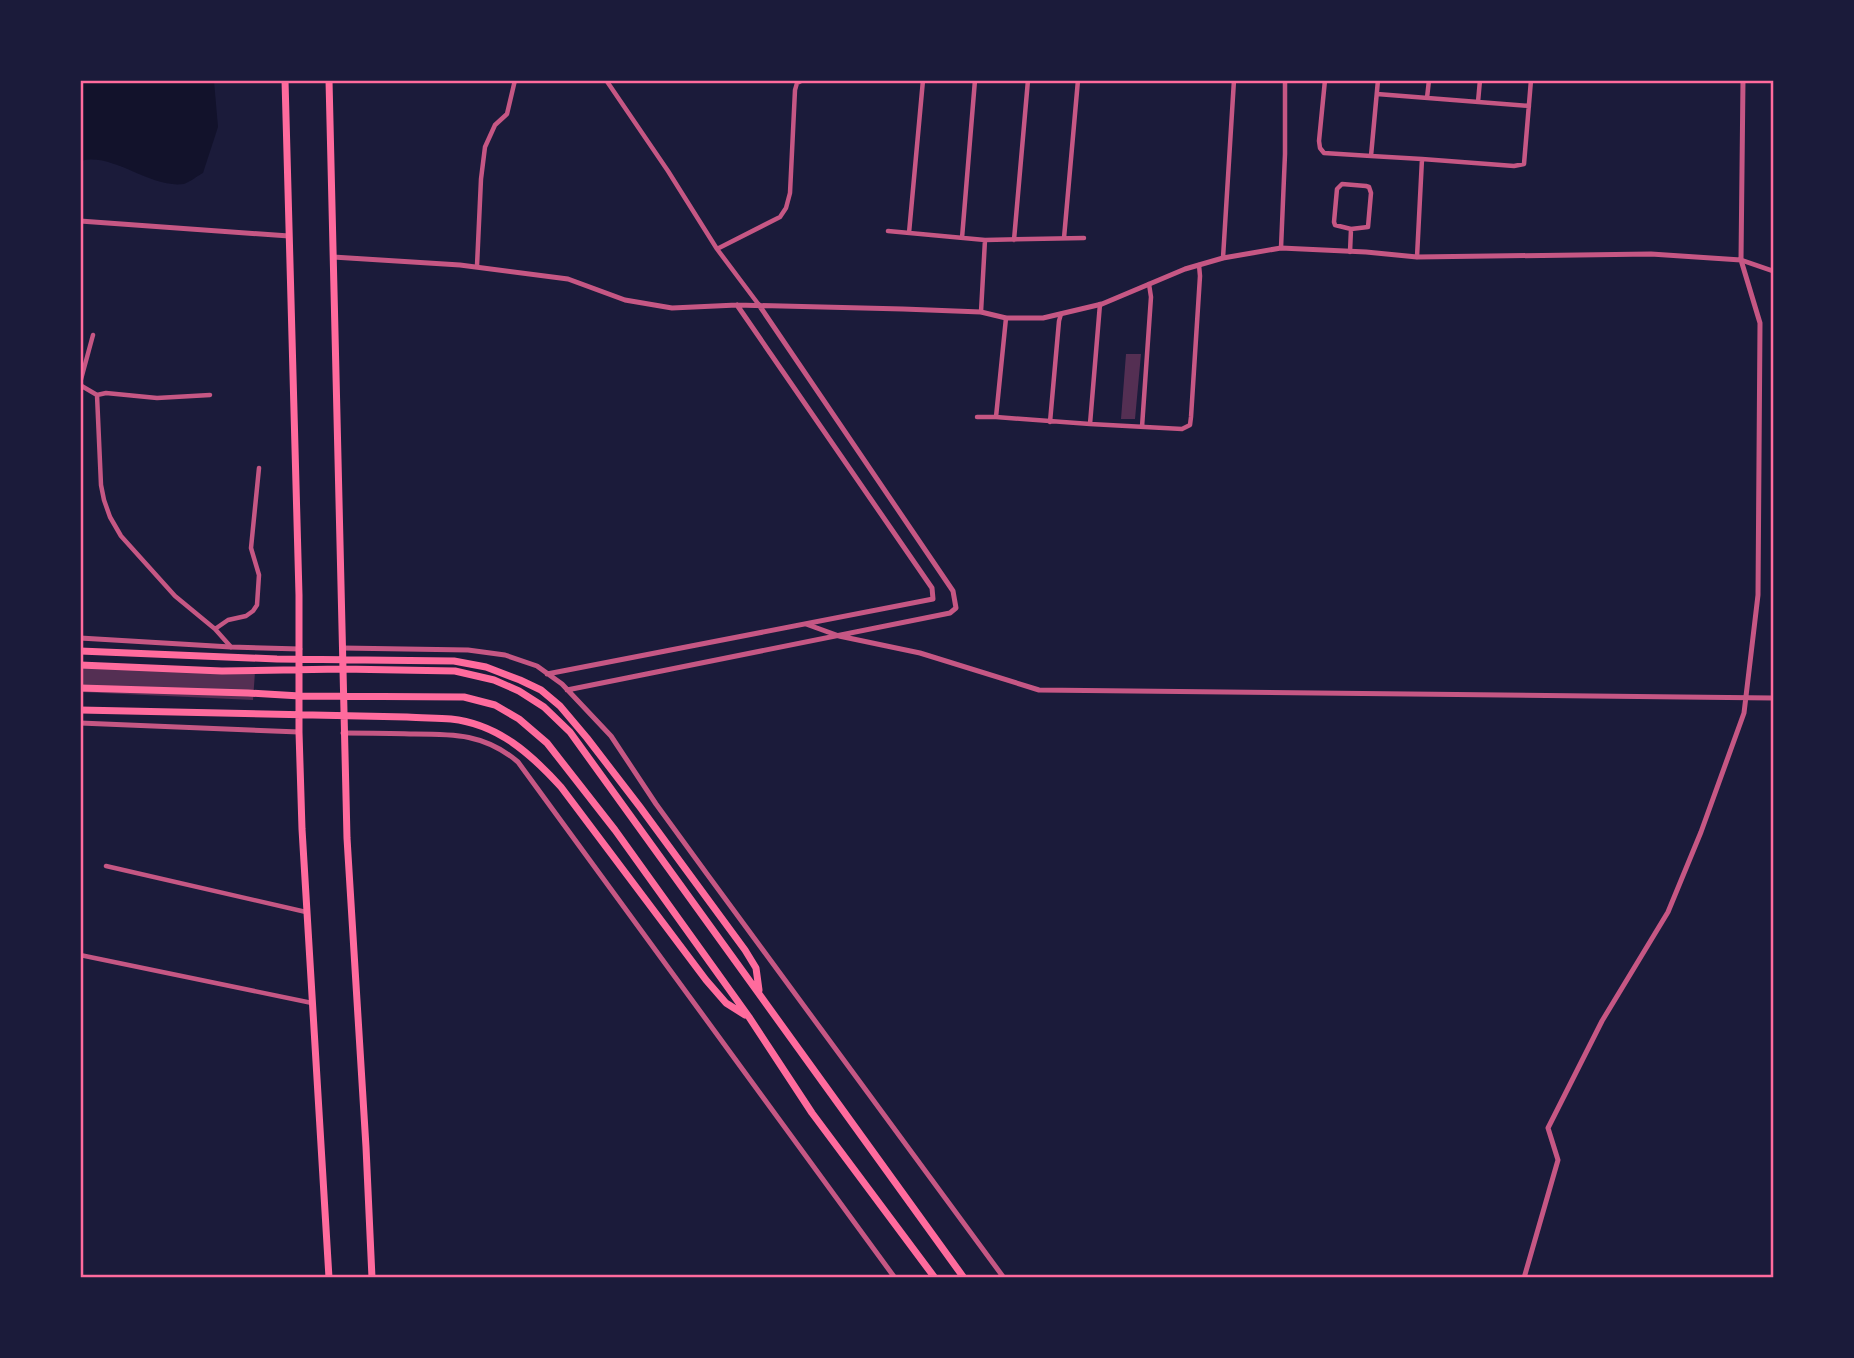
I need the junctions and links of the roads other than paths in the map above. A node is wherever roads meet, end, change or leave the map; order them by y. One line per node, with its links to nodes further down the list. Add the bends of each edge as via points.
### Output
1 (285, 80): 28 (main road)
2 (329, 80): 37 (main road)
3 (515, 80): 42 (street, via 508,114 495,125 485,147)
4 (606, 80): 35 (street)
5 (803, 80): 35 (street, via 795,90 786,208 780,217)
6 (923, 80): 27 (street)
7 (975, 80): 30 (street)
8 (1028, 80): 33 (street)
9 (1078, 80): 31 (street)
10 (1234, 80): 39 (street)
11 (1285, 80): 34 (street)
12 (1325, 80): 22 (street, via 1320,148 1324,153)
13 (1378, 80): 18 (street)
14 (1429, 80): 19 (street)
15 (1480, 80): 20 (street)
16 (1531, 80): 21 (street)
17 (1743, 80): 40 (street)
18 (1377, 94): 19 (street); 22 (street)
19 (1427, 98): 20 (street)
20 (1478, 102): 21 (street)
21 (1530, 106): 23 (street, via 1524,164)
22 (1371, 156): 23 (street)
23 (1422, 159): 38 (street)
24 (80, 221): 28 (street)
25 (1352, 229): 25 (street, via 1334,222 1337,189 1342,184 1366,186 1371,192 1368,227); 36 (street)
26 (888, 231): 27 (street)
27 (909, 233): 30 (street)
28 (289, 236): 67 (main road)
29 (1084, 237): 31 (street)
30 (962, 238): 32 (street)
31 (1064, 238): 33 (street)
32 (985, 240): 33 (street); 48 (street)
33 (1014, 240)
34 (1281, 248): 36 (street); 39 (street)
35 (717, 249): 47 (street)
36 (1350, 252): 38 (street)
37 (333, 257): 42 (street); 66 (main road)
38 (1417, 257): 40 (street, via 1651,254)
39 (1223, 258): 41 (street)
40 (1741, 260): 43 (street); 77 (street, via 1760,323 1758,595)
41 (1199, 265): 44 (street); 59 (street, via 1190,425 1182,429)
42 (477, 266): 46 (street, via 568,279 625,300 672,308)
43 (1773, 271)
44 (1149, 284): 45 (street); 59 (street)
45 (1100, 304): 49 (street); 58 (street)
46 (737, 305): 47 (street); 61 (street, via 932,588 933,599)
47 (759, 305): 48 (street); 63 (street, via 953,591 957,608 950,614)
48 (981, 312): 50 (street)
49 (1062, 314): 50 (street); 57 (street)
50 (1006, 318): 56 (street)
51 (93, 335): 52 (street)
52 (80, 384): 53 (street)
53 (97, 395): 54 (street); 62 (street, via 101,485 110,517 121,536 176,596)
54 (210, 395)
55 (977, 417): 56 (street)
56 (996, 417): 57 (street)
57 (1050, 422): 58 (street)
58 (1090, 424): 59 (street)
59 (1142, 427)
60 (259, 468): 62 (street, via 251,548 258,575 257,605 246,616)
61 (806, 624): 63 (street); 72 (street)
62 (215, 629): 65 (street)
63 (839, 636): 74 (street); 77 (street, via 920,653 1039,690)
64 (80, 638): 65 (street)
65 (231, 647): 67 (street)
66 (342, 648): 71 (main road); 72 (street, via 468,650 505,655)
67 (300, 649): 70 (main road)
68 (80, 651): 86 (main road, via 454,661 486,667 541,690 587,738 745,950 756,968)
69 (80, 665): 70 (main road)
70 (300, 669): 71 (main road); 75 (main road)
71 (342, 669): 76 (main road); 86 (main road, via 455,671 495,680 544,707 570,732)
72 (547, 674): 74 (street)
73 (80, 688): 75 (main road)
74 (567, 690): 94 (street, via 611,736)
75 (300, 696): 76 (main road); 81 (main road)
76 (343, 697): 82 (main road); 88 (main road, via 464,697 495,705 519,719 547,743 615,830)
77 (1746, 697): 78 (street); 95 (street, via 1723,772 1668,912 1602,1021 1548,1128 1558,1160)
78 (1773, 698)
79 (80, 710): 88 (main road, via 407,717 483,726 537,761 561,787 706,980 726,1003)
80 (80, 723): 81 (street)
81 (299, 732): 84 (main road)
82 (344, 733): 90 (main road); 91 (street, via 462,736 492,744 518,762)
83 (106, 866): 84 (street)
84 (306, 912): 87 (main road)
85 (80, 954): 87 (street)
86 (760, 994): 93 (main road)
87 (313, 1003): 89 (main road)
88 (749, 1017): 92 (main road, via 812,1113)
89 (329, 1278)
90 (372, 1278)
91 (895, 1278)
92 (935, 1278)
93 (964, 1278)
94 (1004, 1278)
95 (1524, 1278)

